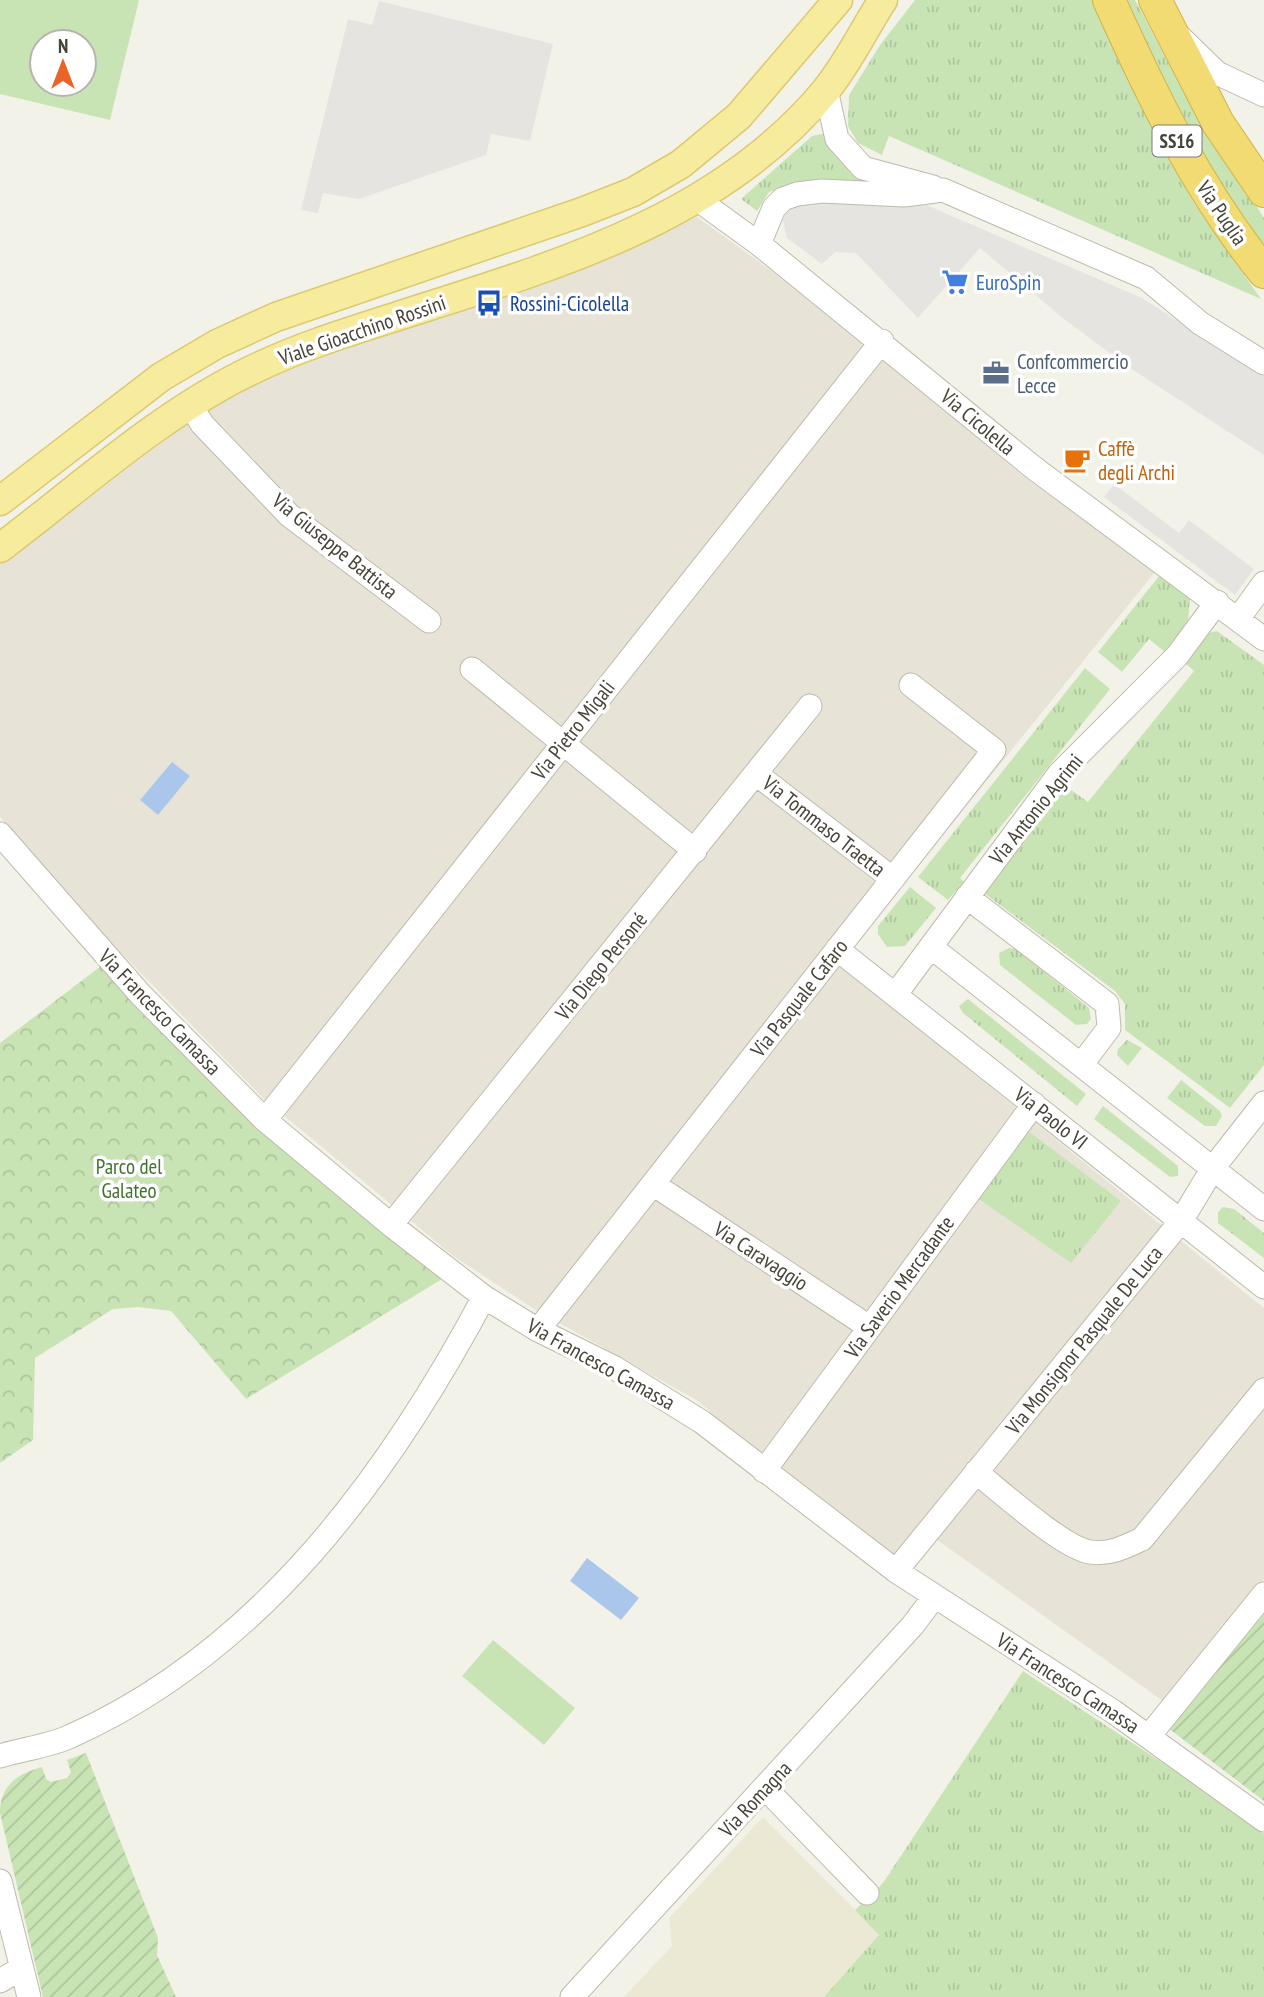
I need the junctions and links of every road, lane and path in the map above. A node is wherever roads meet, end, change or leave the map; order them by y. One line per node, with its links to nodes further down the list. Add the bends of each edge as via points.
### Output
1 (838, 0): 15 (main road, Viale Gioacchino Rossini, via 739,116 681,164 633,192 275,317 217,344 161,377)
2 (883, 0): 5 (main road, Viale Gioacchino Rossini)
3 (1109, 0): 11 (highway, Via Puglia / SS16, via 1150,94 1194,171)
4 (1160, 8): 6 (street, via 1217,73); 8 (highway, SS16, via 1218,123)
5 (826, 90): 7 (street, via 837,139 863,169); 9 (main road, Viale Gioacchino Rossini, via 783,133)
6 (1264, 95)
7 (943, 190): 10 (street, via 904,195 797,194 774,208); 13 (street, via 1146,278 1200,323)
8 (1264, 191)
9 (697, 199): 10 (street, Via Cicolella); 14 (main road, Viale Gioacchino Rossini, via 653,224 505,282 300,348)
10 (759, 244): 12 (street, Via Cicolella)
11 (1264, 272)
12 (881, 341): 18 (street, Via Cicolella, via 1034,468); 25 (street, Via Pietro Migali)
13 (1264, 363)
14 (190, 404): 16 (main road, Viale Gioacchino Rossini); 20 (street, Via Giuseppe Battista, via 202,424 289,514)
15 (0, 500)
16 (0, 548)
17 (1264, 583): 19 (street)
18 (1217, 602): 19 (street, Via Cicolella); 30 (street, Via Antonio Agrimi, via 1177,656 1059,774)
19 (1238, 619): 21 (street, Via Cicolella)
20 (429, 621)
21 (1264, 639)
22 (472, 669): 25 (street)
23 (911, 685): 29 (street, Via Pasquale Cafaro, via 994,750)
24 (810, 706): 26 (street, Via Diego Personé)
25 (563, 744): 28 (street); 37 (street, Via Pietro Migali)
26 (756, 774): 28 (street, Via Diego Personé); 29 (street, Via Tommaso Traetta)
27 (0, 834): 37 (street, Via Francesco Camassa, via 141,995)
28 (695, 851): 42 (street, Via Diego Personé)
29 (893, 879): 32 (street, Via Pasquale Cafaro)
30 (967, 897): 31 (street, Via Antonio Agrimi); 34 (street, via 1107,1004 1109,1028)
31 (931, 947): 33 (street, Via Antonio Agrimi); 34 (street)
32 (837, 949): 33 (street, Via Paolo VI); 39 (street, Via Pasquale Cafaro)
33 (895, 995): 36 (street, Via Paolo VI)
34 (1081, 1065): 38 (street)
35 (1264, 1103): 38 (street, Via Monsignor Pasquale De Luca)
36 (1034, 1104): 41 (street, Via Paolo VI); 45 (street, Via Saverio Mercadante)
37 (265, 1120): 42 (street, Via Francesco Camassa)
38 (1213, 1168): 40 (street); 41 (street, Via Monsignor Pasquale De Luca)
39 (653, 1184): 45 (street, Via Caravaggio); 46 (street, Via Pasquale Cafaro)
40 (1264, 1209)
41 (1181, 1221): 43 (street, Via Paolo VI); 49 (street, Via Monsignor Pasquale De Luca)
42 (391, 1225): 44 (street, Via Francesco Camassa)
43 (1264, 1287)
44 (484, 1297): 46 (street, Via Francesco Camassa); 54 (street, via 416,1415 349,1511 243,1622 163,1686 70,1737)
45 (869, 1327): 48 (street, Via Saverio Mercadante)
46 (538, 1330): 48 (street, Via Francesco Camassa, via 615,1368 702,1422)
47 (1264, 1390): 49 (street, via 1142,1539 1118,1551 1090,1552 1070,1545)
48 (764, 1471): 50 (street, Via Francesco Camassa)
49 (976, 1472): 50 (street, Via Monsignor Pasquale De Luca)
50 (896, 1571): 52 (street, Via Francesco Camassa)
51 (1264, 1594): 53 (street)
52 (934, 1597): 53 (street, Via Francesco Camassa); 55 (street, Via Romagna)
53 (1149, 1736): 56 (street, Via Francesco Camassa)
54 (0, 1756)
55 (765, 1788): 58 (street); 62 (street, Via Romagna)
56 (1264, 1819)
57 (0, 1881): 59 (street)
58 (867, 1893)
59 (20, 1969): 60 (street); 61 (street)
60 (0, 1981)
61 (29, 1997)
62 (572, 1997)

